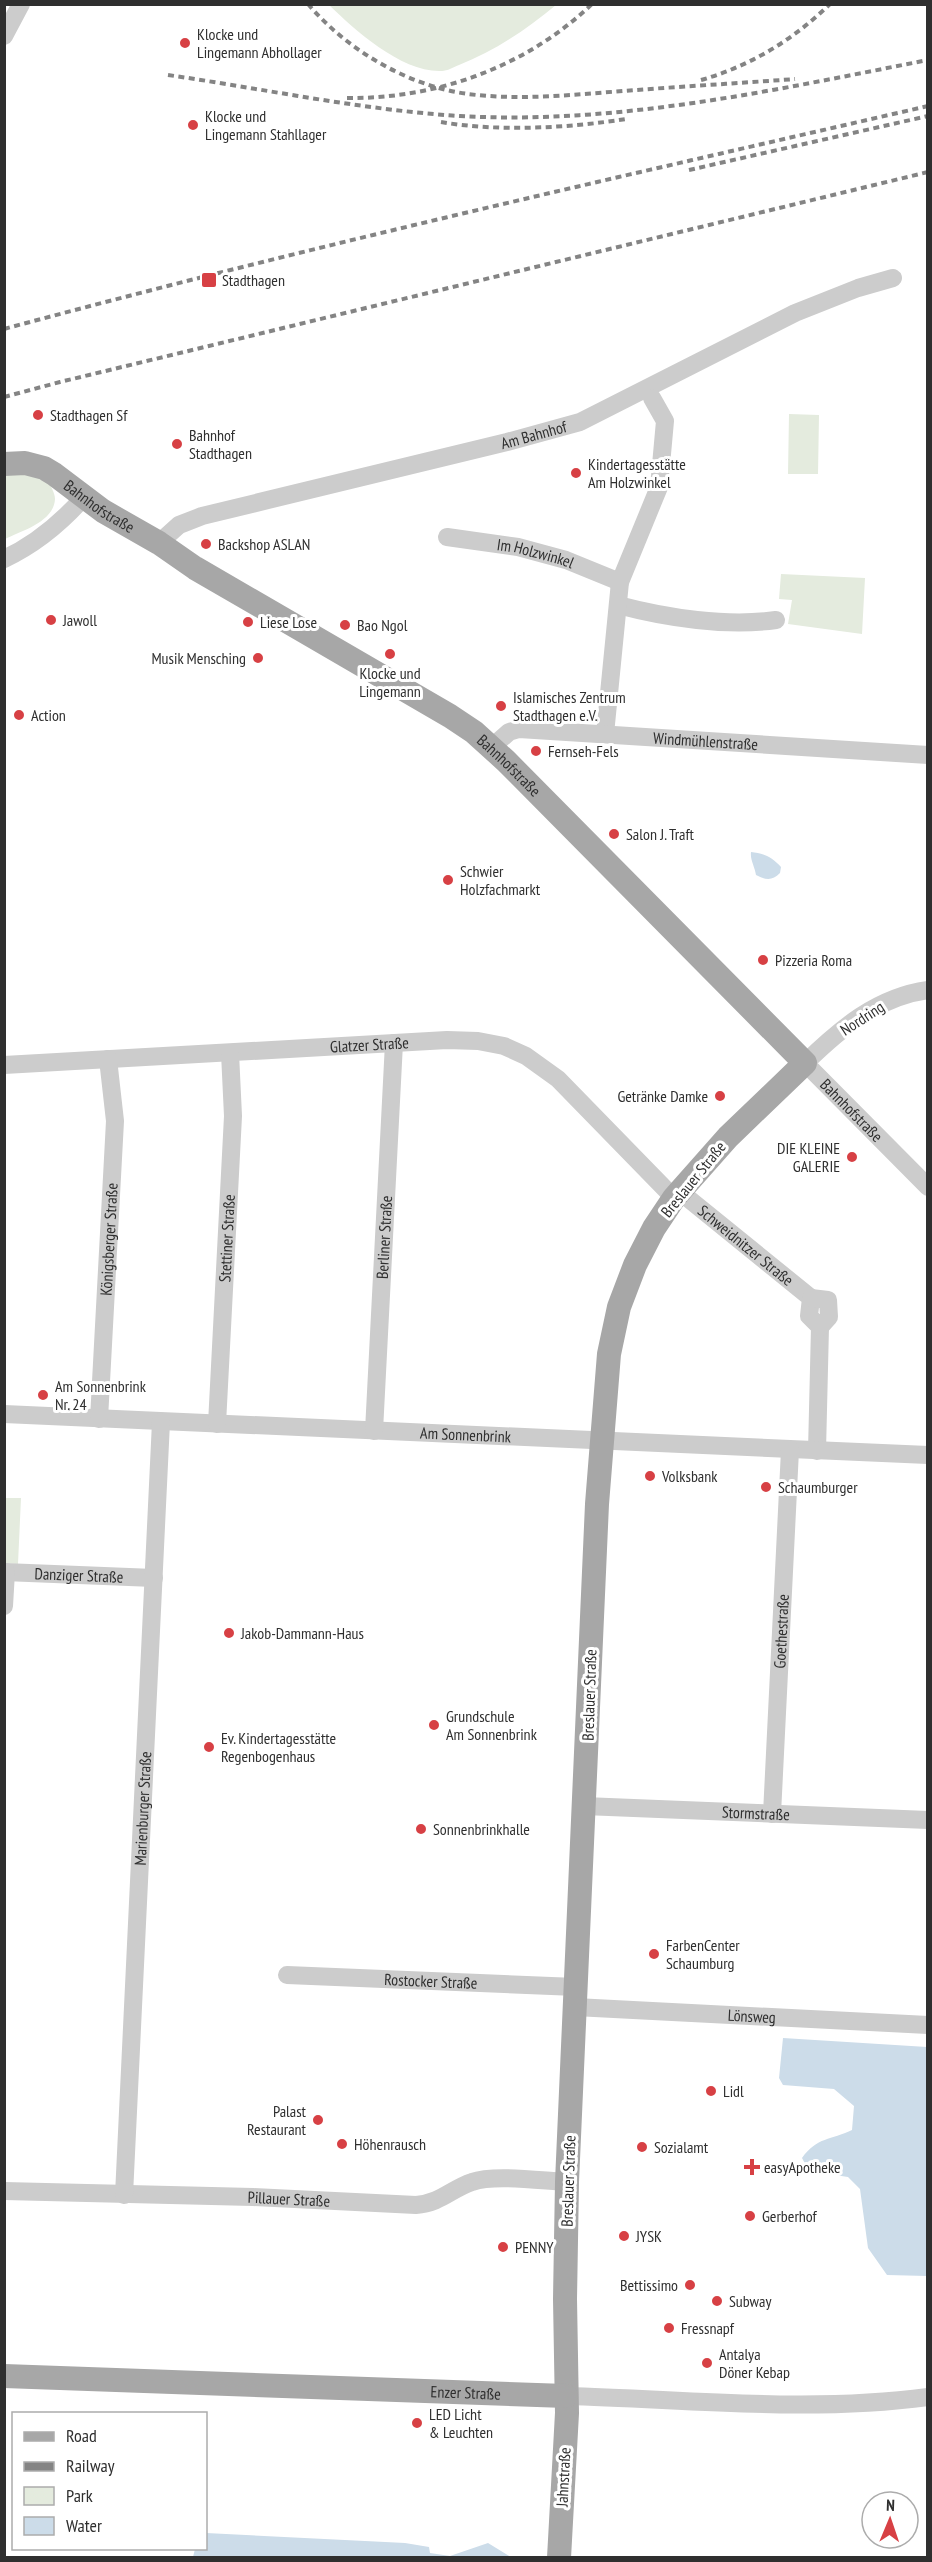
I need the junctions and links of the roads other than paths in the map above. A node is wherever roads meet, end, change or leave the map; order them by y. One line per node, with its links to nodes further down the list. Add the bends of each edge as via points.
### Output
1 (21, 4): 2 (street)
2 (4, 36)
3 (893, 278): 8 (street, Am Bahnhof, via 795,313 580,422 202,516 179,525)
4 (652, 398): 10 (street, via 665,422 659,487)
5 (4, 464): 6 (main road, Bahnhofstraße, via 44,468)
6 (84, 497): 8 (main road, Bahnhofstraße); 9 (street, via 43,537)
7 (447, 537): 10 (street, Im Holzwinkel, via 518,547)
8 (159, 543): 14 (main road, Bahnhofstraße, via 195,568 450,716)
9 (4, 559)
10 (620, 582): 11 (street)
11 (618, 606): 12 (street, via 747,624); 13 (street)
12 (776, 620)
13 (605, 734): 14 (street, Windmühlenstraße, via 519,729 509,732); 15 (street, Windmühlenstraße)
14 (492, 747): 20 (main road, Bahnhofstraße)
15 (927, 755)
16 (927, 990): 20 (street, Nordring, via 872,1008 846,1025)
17 (394, 1043): 18 (street, Glatzer Straße); 23 (street, Glatzer Straße, via 478,1041 526,1056 558,1079); 28 (street, Berliner Straße)
18 (230, 1053): 19 (street, Glatzer Straße); 27 (street, Stettiner Straße, via 233,1116)
19 (108, 1059): 21 (street, Glatzer Straße); 25 (street, Königsberger Straße, via 115,1121)
20 (805, 1063): 22 (street, Bahnhofstraße); 23 (main road, Breslauer Straße)
21 (4, 1065)
22 (927, 1187)
23 (676, 1194): 29 (main road, Breslauer Straße, via 654,1228 619,1307 609,1354); 31 (street, Schweidnitzer Straße, via 811,1298 809,1316 820,1327)
24 (4, 1414): 25 (street, Am Sonnenbrink)
25 (99, 1419): 26 (street, Am Sonnenbrink)
26 (161, 1422): 27 (street, Am Sonnenbrink); 34 (street, Marienburger Straße)
27 (217, 1424): 28 (street, Am Sonnenbrink)
28 (374, 1431): 29 (street, Am Sonnenbrink)
29 (600, 1442): 30 (street, Am Sonnenbrink); 36 (main road, Breslauer Straße)
30 (790, 1450): 31 (street, Am Sonnenbrink); 37 (street, Goethestraße)
31 (817, 1451): 32 (street, Am Sonnenbrink)
32 (927, 1455)
33 (5, 1572): 34 (street, Danziger Straße); 35 (street)
34 (154, 1578): 44 (street, Marienburger Straße)
35 (4, 1606)
36 (584, 1806): 37 (street, Stormstraße); 40 (main road, Breslauer Straße)
37 (772, 1814): 38 (street, Stormstraße)
38 (927, 1820)
39 (287, 1975): 40 (street, Rostocker Straße)
40 (575, 1997): 41 (street, Lönsweg); 42 (main road, Breslauer Straße)
41 (927, 2025)
42 (567, 2182): 44 (street, Pillauer Straße, via 490,2179 472,2182 442,2199 416,2205 253,2196); 46 (main road, Breslauer Straße)
43 (4, 2191): 44 (street, Pillauer Straße)
44 (124, 2195)
45 (4, 2376): 46 (main road, Enzer Straße)
46 (566, 2396): 47 (street, Enzer Straße, via 806,2405); 48 (main road, Jahnstraße)
47 (927, 2397)
48 (559, 2558)

